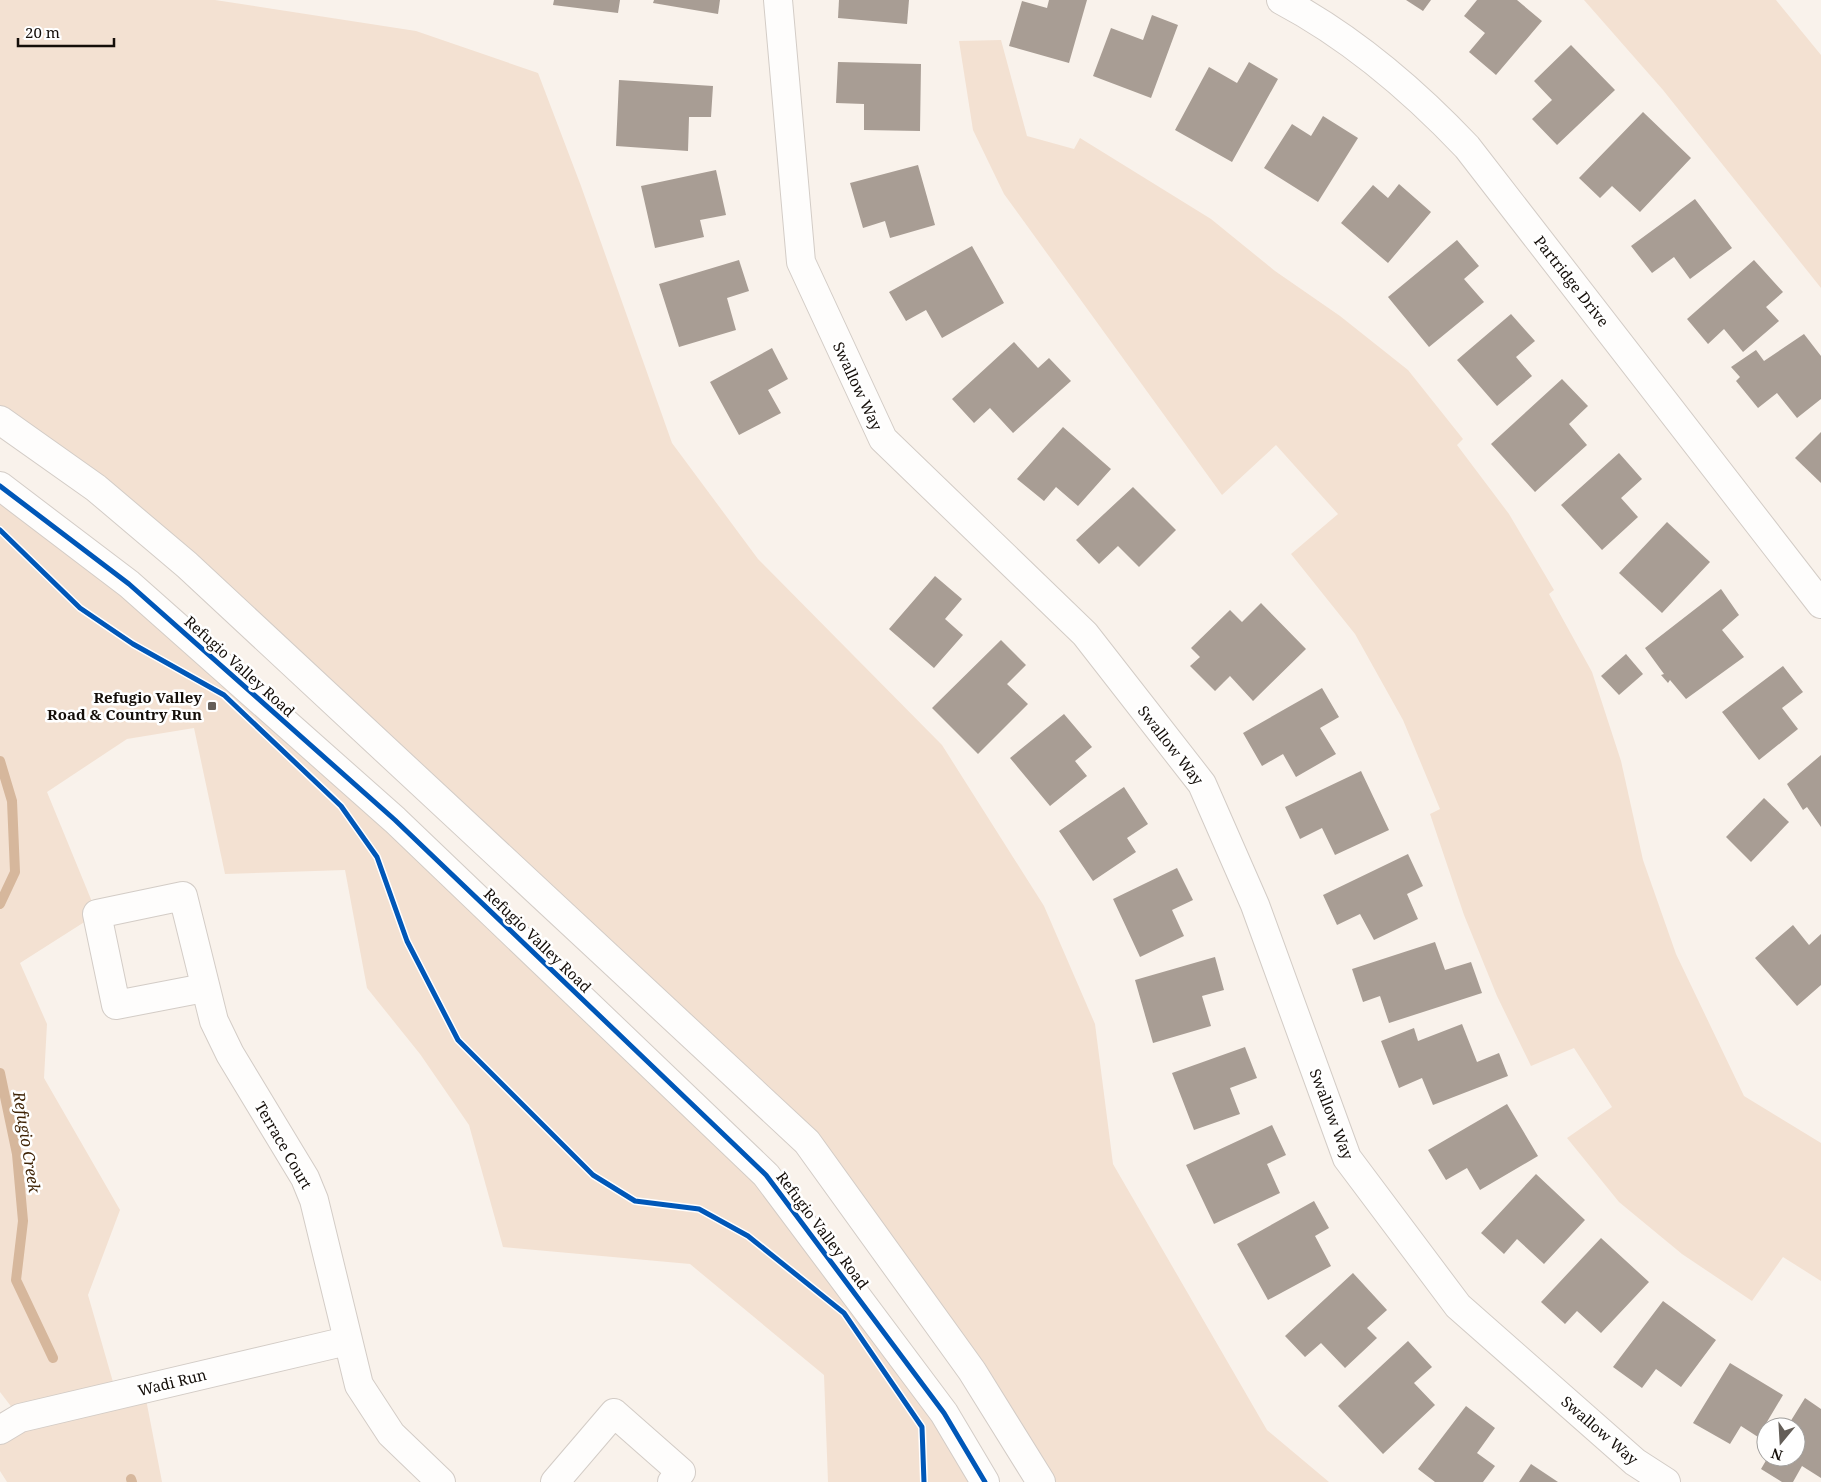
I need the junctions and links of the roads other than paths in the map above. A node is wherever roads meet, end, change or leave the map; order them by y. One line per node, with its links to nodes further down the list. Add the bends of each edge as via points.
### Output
1 (778, 0): 14 (street, Swallow Way, via 801,262 883,440 1085,634 1202,784 1255,904 1352,1166 1458,1306 1635,1462)
2 (1281, 0): 5 (street, Partridge Drive, via 1367,56 1438,116 1467,147)
3 (1, 425): 13 (street, via 96,488 186,565 807,1142 972,1371)
4 (0, 486): 12 (street, Refugio Valley Road, via 129,584 395,820 766,1175 944,1413)
5 (1821, 604)
6 (204, 988): 6 (street, Terrace Court, via 183,896 97,914 116,1005); 7 (street, Terrace Court, via 214,1021 230,1054 305,1178 314,1200)
7 (347, 1341): 8 (street, Wadi Run, via 20,1418); 9 (street, Terrace Court, via 359,1385 375,1412)
8 (0, 1430)
9 (433, 1479)
10 (555, 1482): 11 (street, via 614,1413 681,1472)
11 (672, 1482)
12 (985, 1482)
13 (1041, 1482)
14 (1666, 1482)

